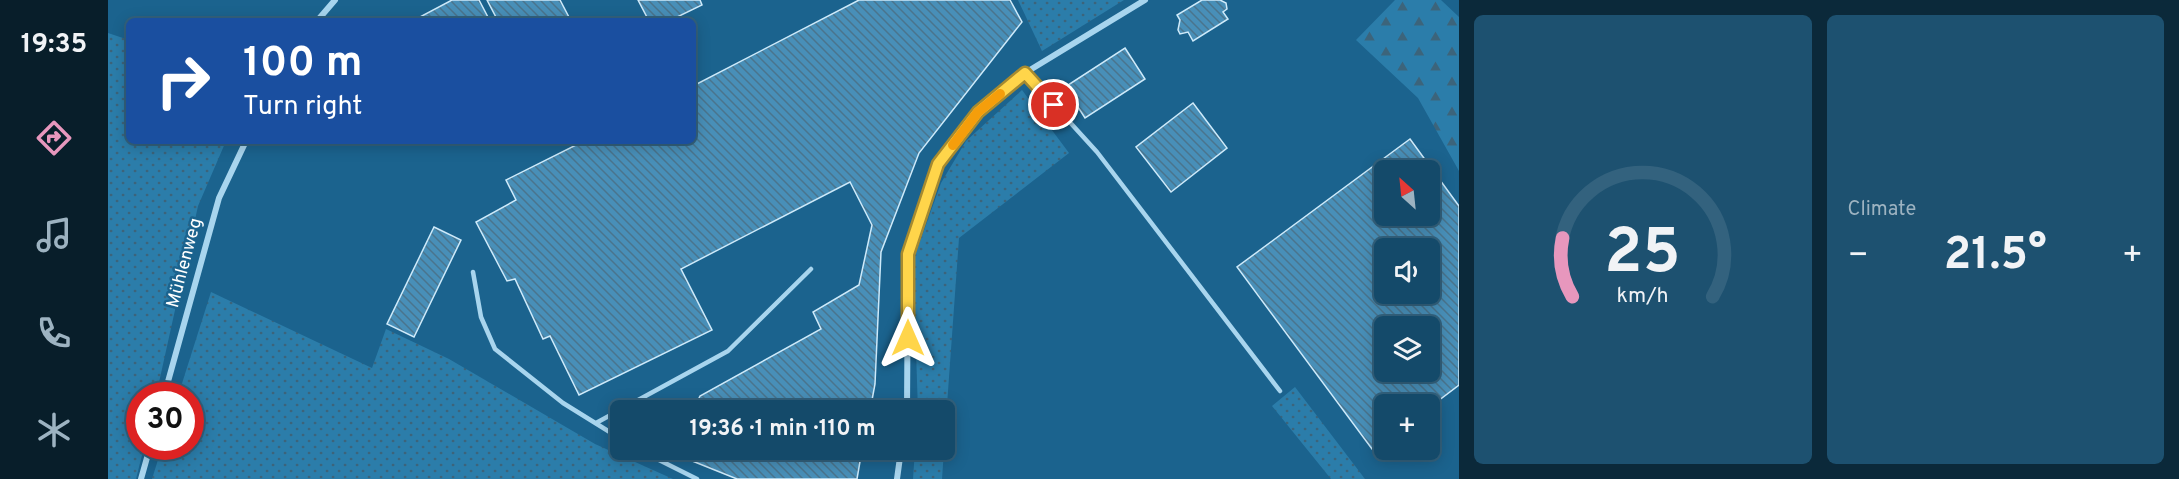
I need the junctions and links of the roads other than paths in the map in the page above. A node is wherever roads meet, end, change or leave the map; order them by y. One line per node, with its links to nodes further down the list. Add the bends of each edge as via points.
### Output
1 (335, 0): 3 (street)
2 (1145, 0): 4 (street)
3 (320, 18)
4 (1025, 73): 9 (lane, via 1097,152); 10 (street, via 978,112 938,164 908,254)
5 (245, 144): 8 (street, Mühlenweg, via 219,198)
6 (811, 269): 11 (lane, via 728,351)
7 (473, 272): 11 (lane, via 481,317 495,349 563,403)
8 (168, 382)
9 (1280, 391)
10 (907, 400)
11 (596, 423): 12 (lane)
12 (610, 432)
13 (146, 460): 16 (street)
14 (659, 460): 17 (lane)
15 (900, 460): 18 (street)
16 (141, 479)
17 (697, 479)
18 (897, 479)

